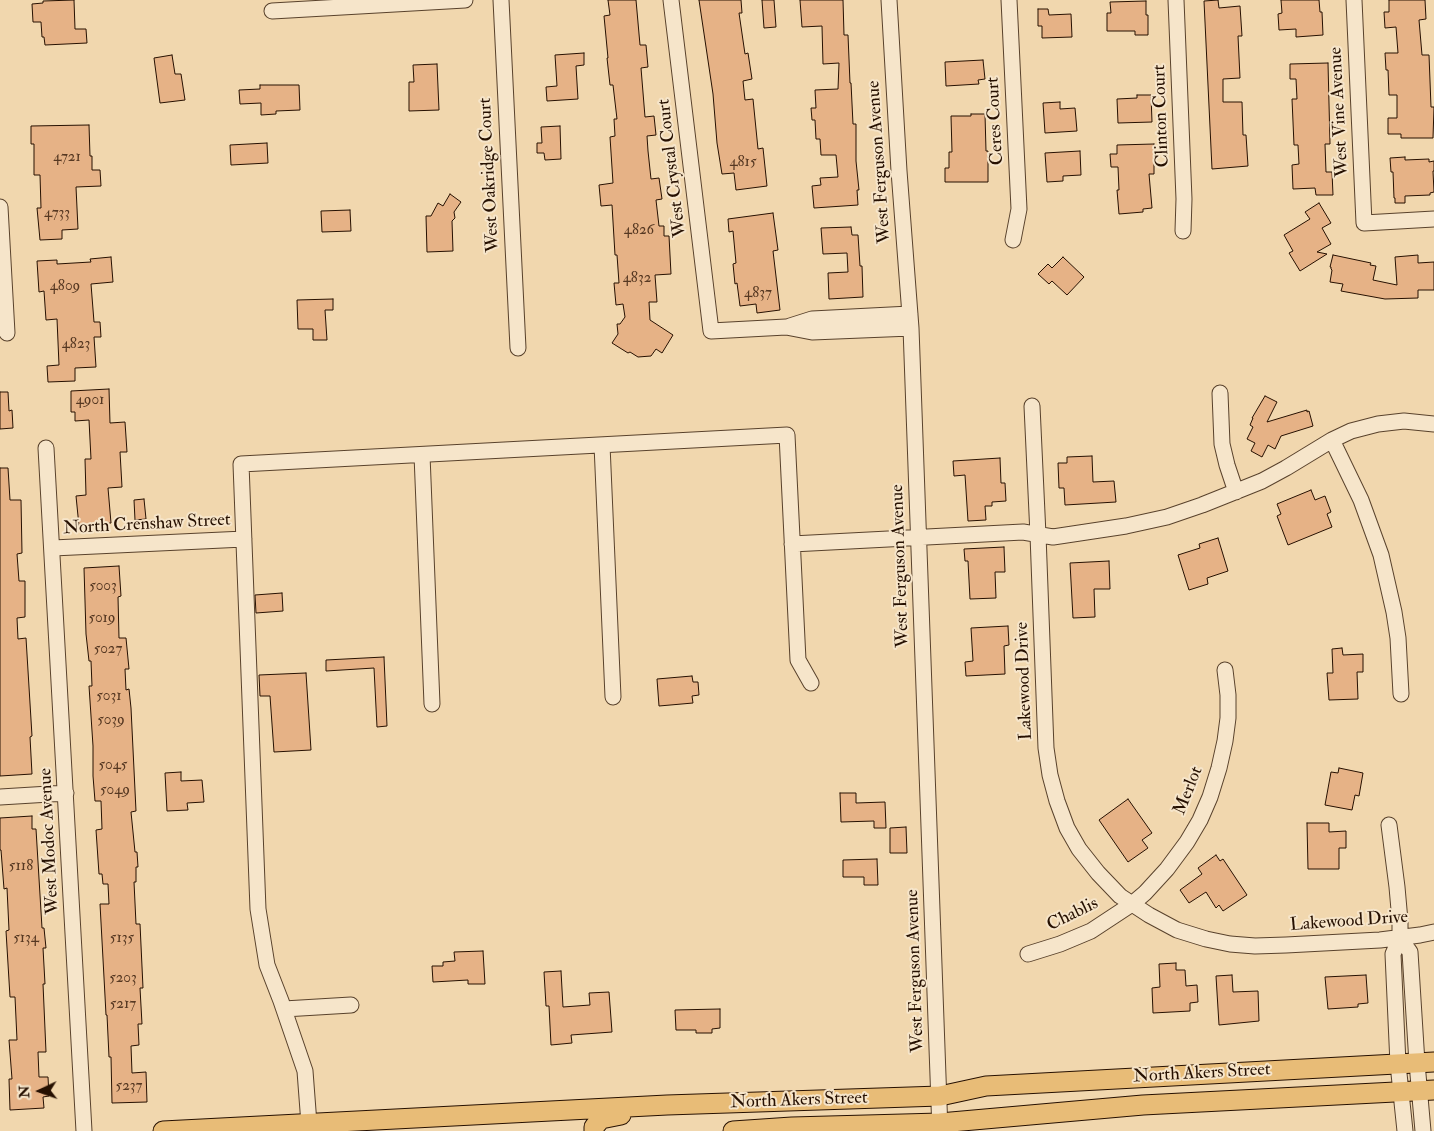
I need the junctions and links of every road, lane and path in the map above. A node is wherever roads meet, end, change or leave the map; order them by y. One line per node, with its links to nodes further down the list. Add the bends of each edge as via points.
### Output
1 (465, 0): 8 (street)
2 (500, 0): 15 (street, West Oakridge Court)
3 (671, 0): 13 (street, West Crystal Court, via 711,331 786,327 812,319)
4 (889, 0): 13 (street, West Ferguson Avenue)
5 (1009, 0): 12 (street, Ceres Court, via 1019,209)
6 (1176, 0): 11 (street, Clinton Court)
7 (1354, 0): 10 (street, West Vine Avenue, via 1364,223)
8 (272, 11)
9 (0, 207): 14 (street)
10 (1434, 220)
11 (1183, 231)
12 (1013, 240)
13 (910, 321): 25 (street, West Ferguson Avenue)
14 (7, 333)
15 (518, 348)
16 (1220, 393): 23 (street, via 1222,444)
17 (1032, 406): 24 (street, Lakewood Drive)
18 (1434, 424): 19 (street, via 1404,421 1378,424)
19 (1332, 440): 23 (street, via 1262,481); 31 (street, via 1361,500 1381,555 1398,638)
20 (602, 445): 22 (street); 27 (street, via 787,435); 32 (street)
21 (46, 448): 28 (street, West Modoc Avenue)
22 (422, 455): 26 (street, via 240,464); 33 (street)
23 (1236, 492): 24 (street, via 1168,517 1053,537)
24 (1038, 535): 25 (street, via 1023,532); 37 (street, Lakewood Drive, via 1046,748 1050,775 1064,819 1080,849 1098,873)
25 (919, 537): 27 (street); 48 (street, West Ferguson Avenue)
26 (244, 539): 28 (street, North Crenshaw Street); 44 (street, via 258,909 267,965)
27 (792, 544): 30 (street, via 798,660)
28 (52, 548): 34 (street, West Modoc Avenue)
29 (1225, 670): 37 (street, Merlot, via 1228,718 1210,797 1187,842 1167,869)
30 (811, 683)
31 (1401, 694)
32 (613, 697)
33 (432, 704)
34 (66, 793): 35 (street); 53 (street, West Modoc Avenue)
35 (0, 797)
36 (1390, 825): 39 (street, via 1398,887)
37 (1132, 904): 39 (street, Lakewood Drive, via 1177,930 1230,944 1286,945); 40 (street, Chablis, via 1091,931)
38 (1434, 932): 39 (street, Lakewood Drive)
39 (1400, 938): 42 (street, via 1410,952); 43 (street, via 1393,954)
40 (1028, 954)
41 (352, 1005): 44 (street)
42 (1413, 1005): 43 (street); 45 (street)
43 (1396, 1006): 46 (street)
44 (284, 1009): 52 (street, via 305,1071)
45 (1425, 1062): 46 (main road, North Akers Street); 47 (street)
46 (1398, 1064): 47 (street); 48 (main road, North Akers Street, via 986,1086)
47 (1418, 1091): 51 (main road, North Akers Street, via 1143,1105); 57 (street); 58 (street)
48 (940, 1096): 49 (main road, North Akers Street); 51 (street, West Ferguson Avenue)
49 (666, 1105): 50 (main road, North Akers Street); 55 (main road, via 601,1119 594,1126)
50 (393, 1125): 52 (main road, North Akers Street)
51 (940, 1127): 56 (main road, North Akers Street)
52 (306, 1128): 54 (main road, North Akers Street)
53 (84, 1131)
54 (163, 1131)
55 (594, 1131)
56 (733, 1131)
57 (1405, 1131)
58 (1423, 1131)

